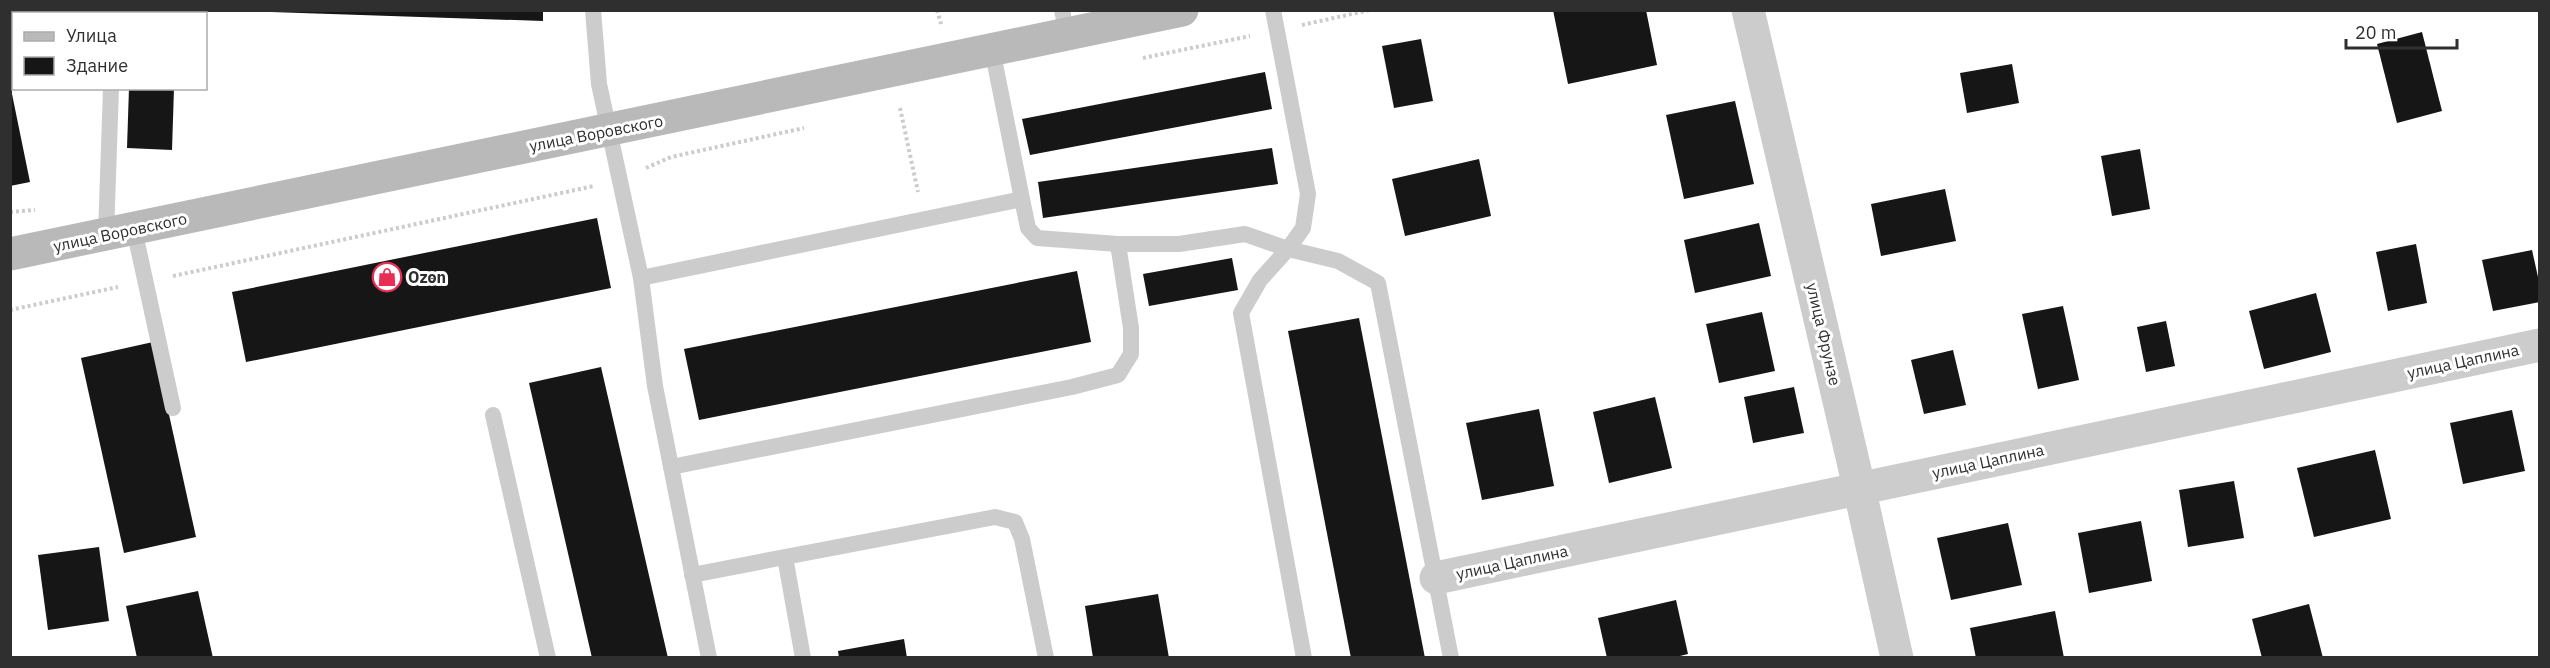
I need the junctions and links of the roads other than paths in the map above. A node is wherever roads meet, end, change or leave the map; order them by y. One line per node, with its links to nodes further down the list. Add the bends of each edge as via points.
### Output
1 (593, 10): 8 (lane, via 599,84)
2 (1182, 10): 5 (main road, улица Воровского)
3 (1273, 10): 12 (lane, via 1308,194 1303,228)
4 (1748, 10): 19 (street, улица Фрунзе)
5 (1065, 23): 6 (main road, улица Воровского)
6 (992, 49): 8 (main road, улица Воровского); 9 (lane)
7 (111, 90): 10 (lane)
8 (608, 130): 10 (main road, улица Воровского); 14 (lane)
9 (1022, 199): 11 (lane, via 1028,228 1037,238); 14 (lane)
10 (120, 232): 13 (main road, улица Воровского); 16 (lane, via 146,281)
11 (1118, 244): 12 (lane, via 1179,244 1245,234); 18 (lane, via 1131,328 1131,354 1118,375)
12 (1288, 249): 22 (lane, via 1338,261 1378,283); 27 (lane, via 1260,280 1241,312)
13 (10, 255)
14 (641, 278): 18 (lane)
15 (2540, 345): 19 (street, улица Цаплина)
16 (173, 408)
17 (493, 415): 23 (lane)
18 (670, 467): 21 (lane)
19 (1859, 488): 22 (street, улица Цаплина); 29 (street, улица Фрунзе)
20 (785, 557): 21 (lane); 25 (lane); 26 (lane, via 995,517 1015,522 1022,539)
21 (692, 575): 24 (lane)
22 (1436, 578): 28 (lane)
23 (548, 657)
24 (709, 657)
25 (803, 657)
26 (1046, 657)
27 (1304, 657)
28 (1452, 657)
29 (1896, 657)

